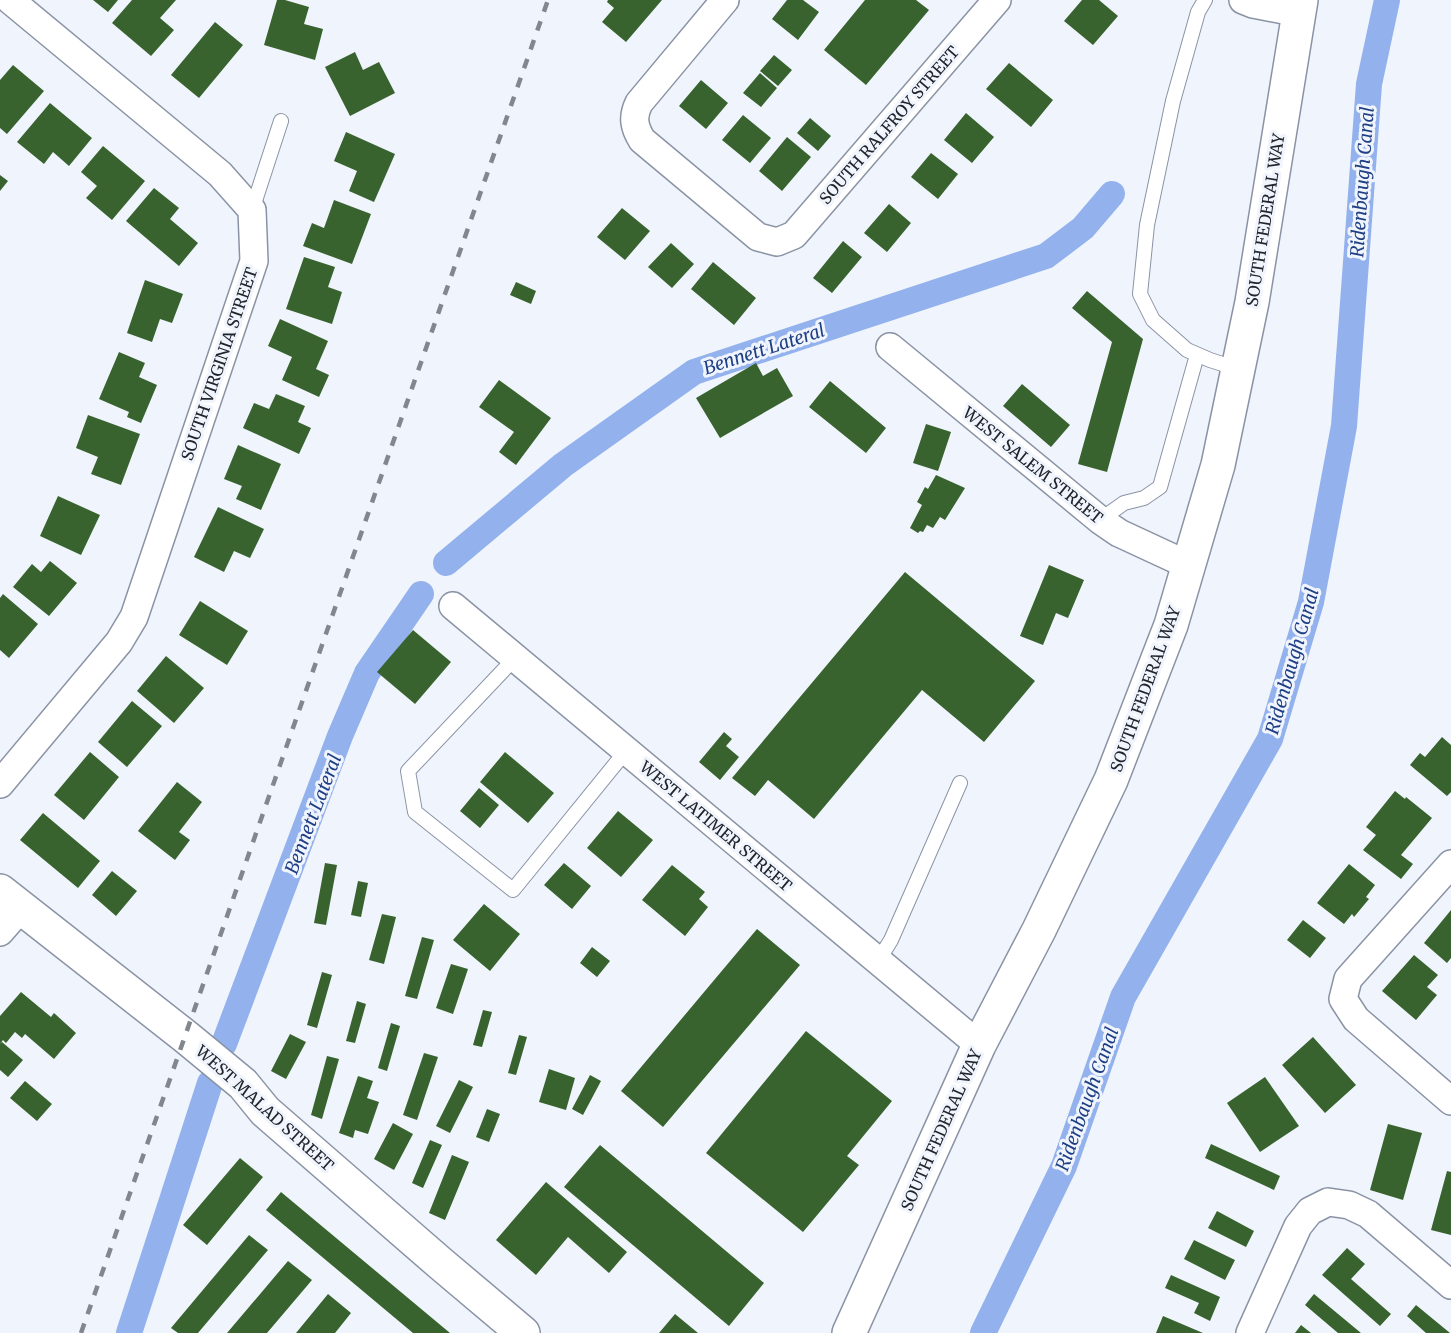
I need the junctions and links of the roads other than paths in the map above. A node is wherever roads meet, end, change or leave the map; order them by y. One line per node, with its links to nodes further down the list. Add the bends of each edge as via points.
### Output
1 (10, 0): 8 (street, via 220,174)
2 (725, 0): 3 (street, SOUTH RALFROY STREET, via 639,104 634,122 642,140 651,148 758,237 777,242 794,235)
3 (997, 0)
4 (1205, 0): 10 (lane, via 1198,12 1173,101 1147,225 1140,294 1153,320)
5 (1243, 0): 6 (street)
6 (1300, 7): 11 (main road, SOUTH FEDERAL WAY)
7 (281, 121): 8 (lane)
8 (252, 210): 18 (street, SOUTH VIRGINIA STREET, via 254,261 134,617 119,642)
9 (890, 347): 12 (street, WEST SALEM STREET)
10 (1197, 354): 11 (lane); 12 (lane, via 1160,487 1144,498 1124,503)
11 (1238, 369): 13 (main road, SOUTH FEDERAL WAY, via 1218,465)
12 (1100, 520): 13 (street, WEST SALEM STREET, via 1119,534)
13 (1188, 564): 22 (main road, SOUTH FEDERAL WAY, via 1171,625 1111,780)
14 (453, 606): 15 (street, WEST LATIMER STREET)
15 (515, 658): 16 (street, WEST LATIMER STREET); 16 (lane, via 408,771 415,812 513,890)
16 (626, 751): 21 (street, WEST LATIMER STREET)
17 (960, 783): 21 (lane, via 891,940)
18 (0, 784)
19 (1447, 877): 23 (street, via 1348,979 1343,999 1356,1019)
20 (7, 911): 25 (main road, WEST MALAD STREET, via 186,1037 243,1084 265,1111)
21 (878, 961): 22 (street, WEST LATIMER STREET)
22 (979, 1045): 26 (main road, SOUTH FEDERAL WAY)
23 (1451, 1101)
24 (1451, 1285): 27 (street, via 1368,1214 1349,1205 1328,1202 1310,1210 1298,1226)
25 (523, 1333)
26 (849, 1333)
27 (1250, 1333)

